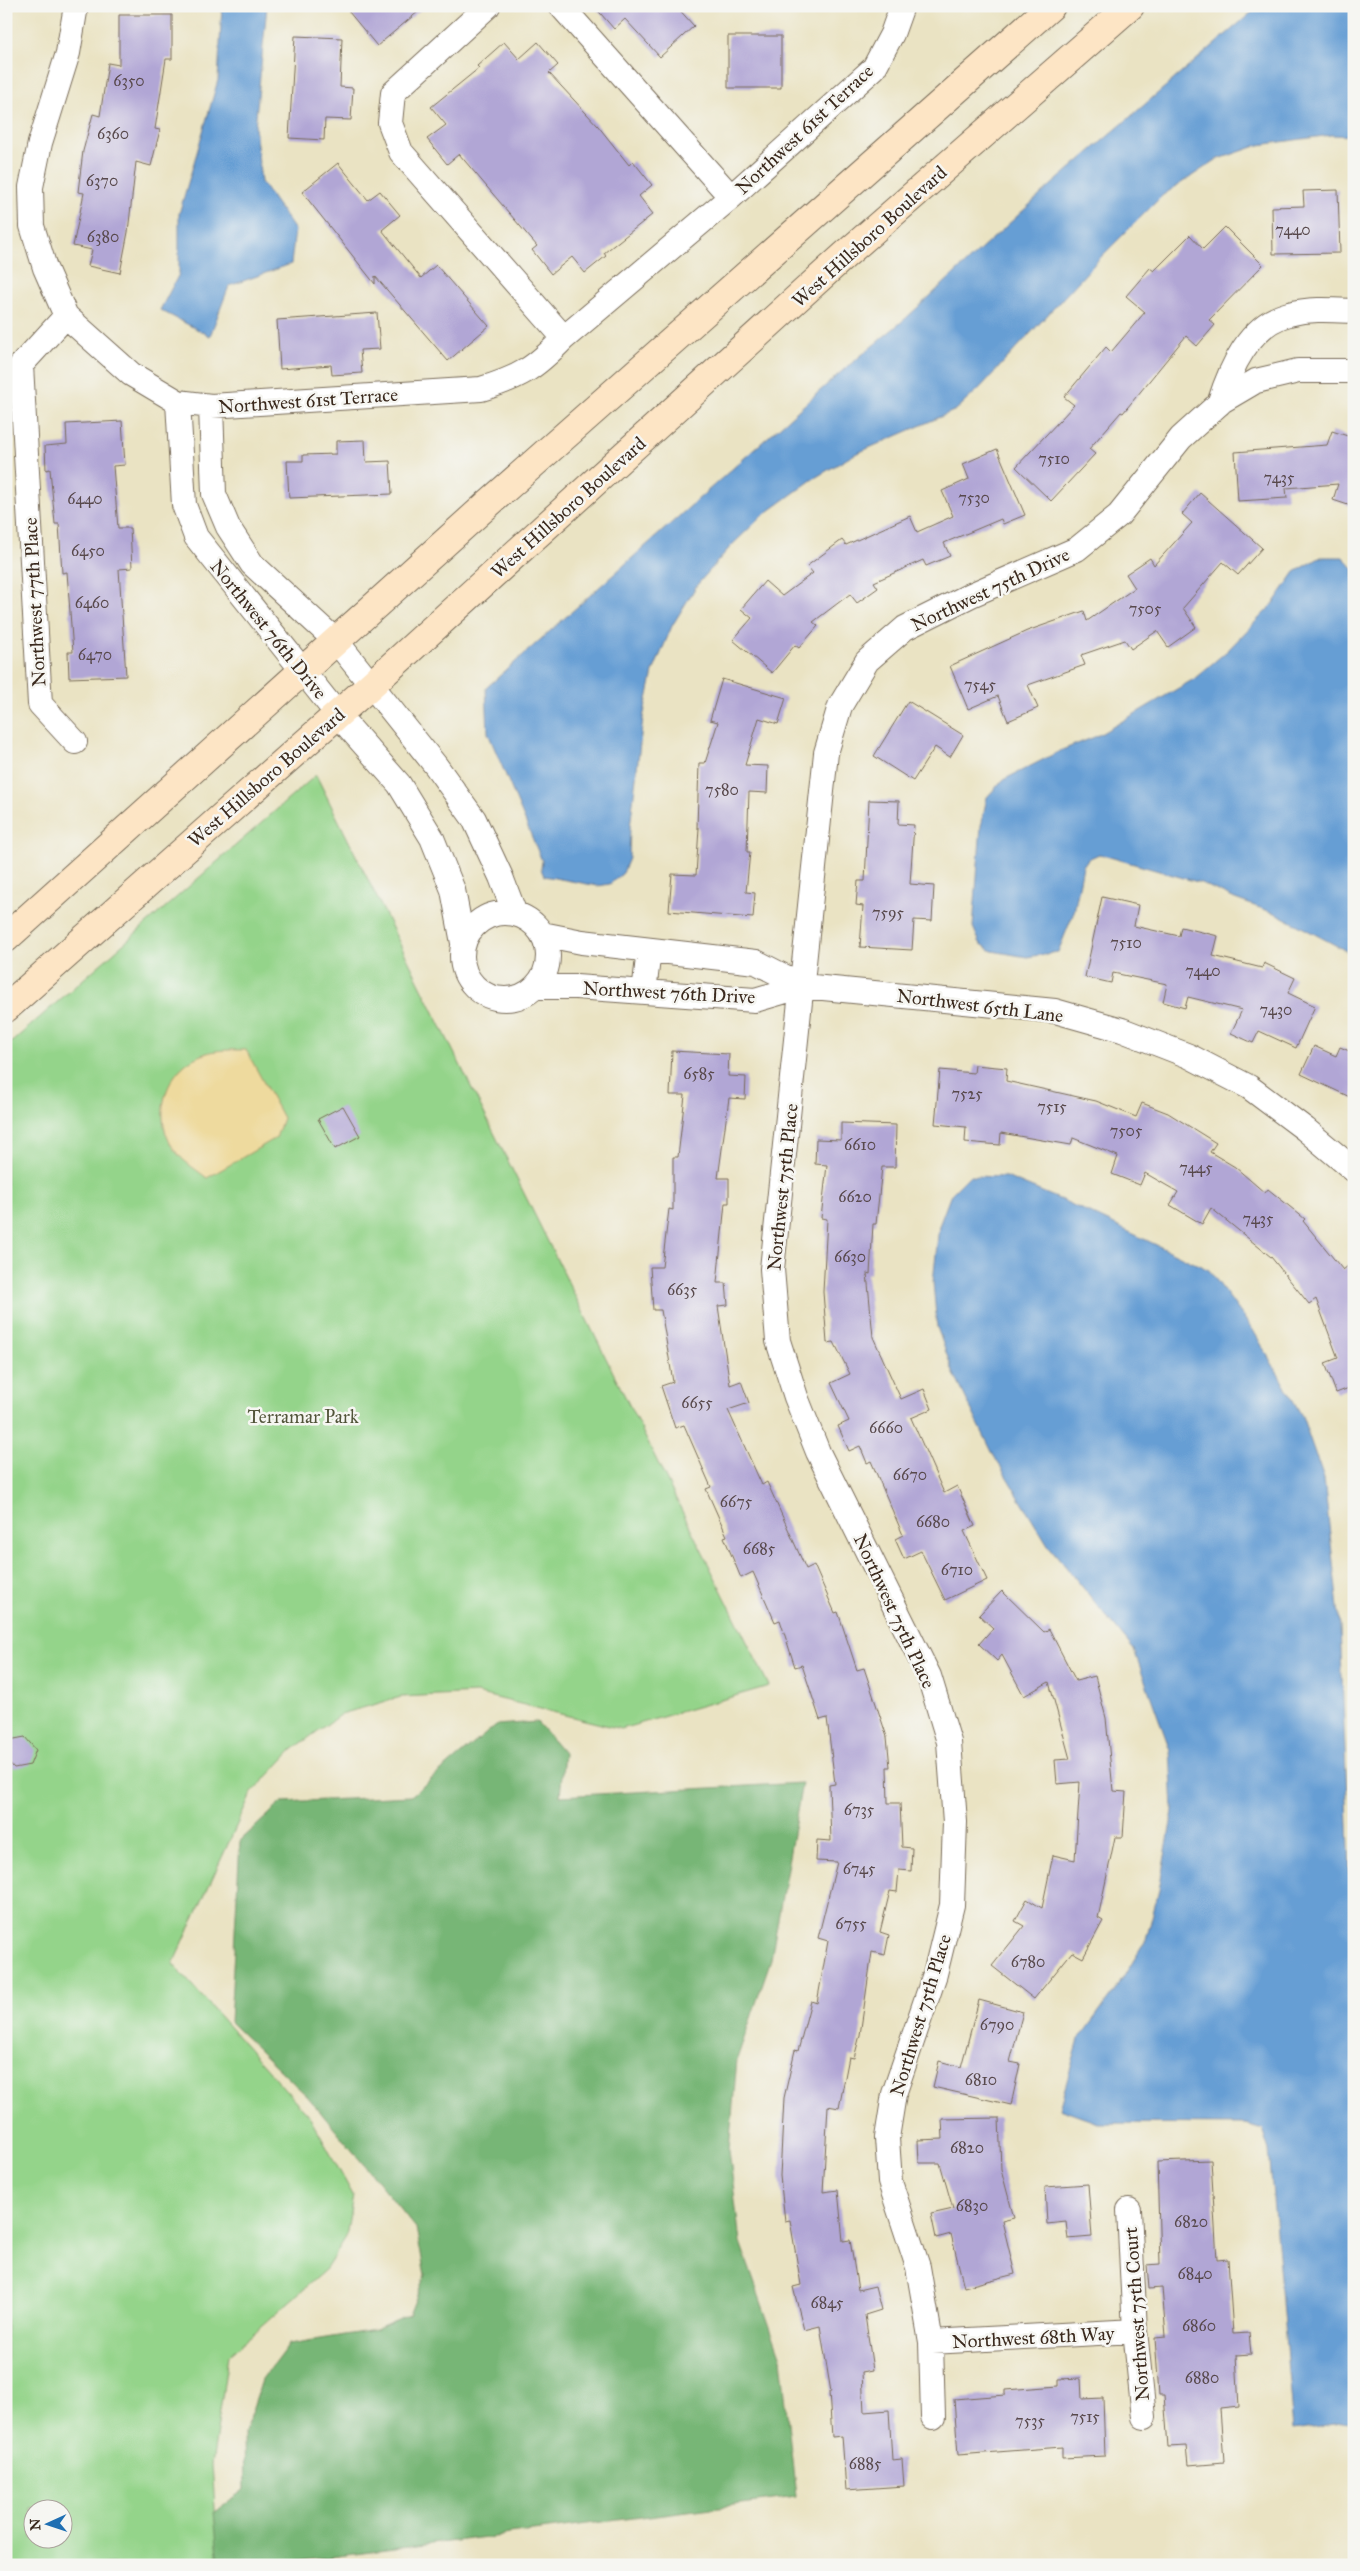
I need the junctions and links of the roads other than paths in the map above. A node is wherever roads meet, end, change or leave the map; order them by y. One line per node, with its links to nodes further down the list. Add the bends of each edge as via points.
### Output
1 (76, 6): 9 (street, via 68,53 40,143 31,188 32,226 45,268)
2 (488, 6): 10 (street, via 392,93 390,123 401,152)
3 (561, 6): 7 (street, Northwest 61st Terrace)
4 (902, 6): 7 (street, Northwest 61st Terrace, via 874,68)
5 (1051, 6): 15 (street, via 489,503)
6 (1130, 6): 17 (street, West Hillsboro Boulevard, via 845,255)
7 (731, 197): 10 (street, Northwest 61st Terrace)
8 (1354, 311): 13 (street, Northwest 75th Drive, via 1288,314 1268,325 1250,340 1236,360)
9 (66, 316): 12 (street, Northwest 61st Terrace, via 131,374); 19 (street, Northwest 77th Place, via 20,365 40,704)
10 (564, 338): 14 (street, Northwest 61st Terrace, via 543,360 513,379 481,388)
11 (1350, 371): 13 (street, Northwest 75th Drive, via 1298,371 1256,381)
12 (178, 402): 14 (street, Northwest 61st Terrace); 16 (street, Northwest 76th Drive, via 184,505 196,538)
13 (1219, 404): 25 (street, Northwest 75th Drive, via 1181,438 1119,515 1076,549 905,628 867,661 840,706 826,753)
14 (211, 406): 15 (street, Northwest 76th Drive, via 214,494 228,527 252,564)
15 (337, 642): 16 (street); 17 (street, Northwest 76th Drive)
16 (304, 672): 18 (street, Northwest 76th Drive); 22 (street)
17 (371, 685): 18 (street, West Hillsboro Boulevard); 20 (street, Northwest 76th Drive, via 474,819)
18 (338, 714): 23 (street, Northwest 76th Drive, via 399,784 432,838 452,890); 28 (street, West Hillsboro Boulevard)
19 (75, 742)
20 (515, 914): 21 (street, via 531,922); 23 (street, via 490,915 474,926)
21 (542, 934): 24 (street, Northwest 76th Drive); 26 (street, via 548,948 548,962)
22 (6, 938)
23 (463, 943): 26 (street, via 464,972 482,994 510,1000 524,996)
24 (649, 950): 25 (street, Northwest 76th Drive, via 756,962); 27 (street)
25 (803, 986): 27 (street, Northwest 76th Drive, via 755,1000); 29 (street, Northwest 65th Lane, via 1055,1011 1122,1030 1189,1056 1249,1088); 32 (street, Northwest 75th Place, via 772,1269 778,1340 818,1452 929,1676 949,1742 955,1822 952,1905 936,1974 894,2094 887,2138 890,2182 918,2268)
26 (536, 987): 27 (street, Northwest 76th Drive)
27 (644, 992)
28 (6, 1008)
29 (1354, 1170)
30 (1129, 2210): 31 (street, Northwest 75th Court)
31 (1135, 2331): 32 (street, Northwest 68th Way); 34 (street, Northwest 75th Court)
32 (931, 2342): 33 (street, Northwest 75th Place)
33 (933, 2417)
34 (1144, 2418)

